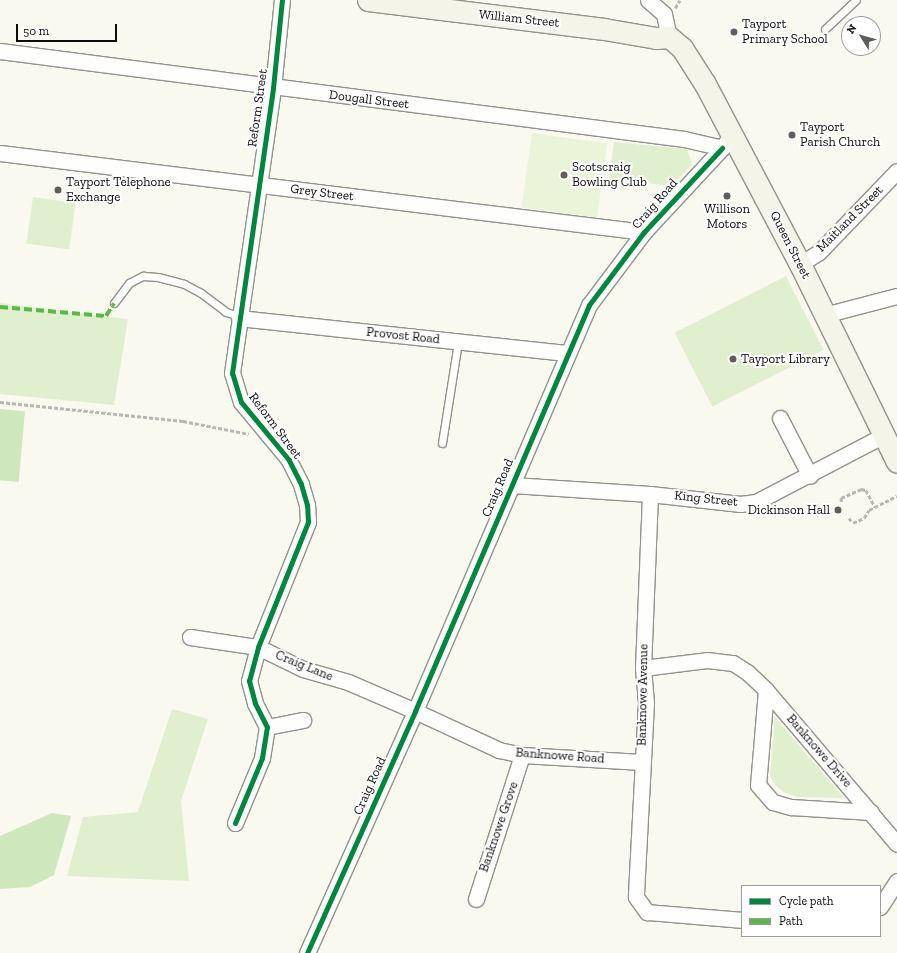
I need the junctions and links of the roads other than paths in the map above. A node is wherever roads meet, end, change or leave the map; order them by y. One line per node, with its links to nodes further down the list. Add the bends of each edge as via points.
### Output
1 (282, 0): 8 (street, Reform Street)
2 (368, 0): 6 (main road, William Street, via 604,29 656,38)
3 (648, 0): 6 (street, via 664,14)
4 (856, 0): 5 (lane)
5 (825, 29)
6 (669, 37): 9 (main road, Queen Street, via 693,62)
7 (0, 52): 8 (street, Dougall Street)
8 (273, 88): 9 (street, Dougall Street, via 684,139); 12 (street, Reform Street)
9 (727, 142): 13 (street, Craig Road); 14 (main road, Queen Street)
10 (0, 153): 12 (street, Grey Street)
11 (897, 171): 14 (street, Maitland Street, via 819,252)
12 (258, 185): 13 (street, Grey Street); 18 (street, Reform Street)
13 (644, 232): 20 (street, Craig Road, via 589,305)
14 (800, 264): 17 (main road, Queen Street)
15 (897, 296): 17 (street)
16 (114, 303): 18 (lane, via 129,283 143,276 158,277 184,284 226,312)
17 (824, 315): 22 (main road, Queen Street)
18 (239, 317): 19 (street, Provost Road); 29 (street, Reform Street, via 232,372 242,402 289,460 301,484 307,505 308,522)
19 (458, 342): 20 (street, Provost Road); 23 (lane)
20 (568, 353): 26 (street, Craig Road)
21 (780, 418): 25 (street)
22 (884, 435): 24 (main road, Queen Street); 25 (street, King Street)
23 (442, 443)
24 (897, 462)
25 (810, 476): 27 (street, King Street, via 756,502 740,504)
26 (512, 485): 27 (street, King Street); 32 (street, Craig Road)
27 (650, 494): 30 (street, Banknowe Avenue)
28 (190, 637): 29 (street, Craig Lane)
29 (258, 647): 32 (street, Craig Lane, via 303,669 348,682); 34 (street, Reform Street, via 250,681 255,703)
30 (642, 668): 31 (street, Banknowe Drive, via 707,660 733,662); 36 (street, Banknowe Avenue, via 646,703)
31 (766, 690): 37 (street, Banknowe Drive); 37 (street, Banknowe Drive, via 758,785 773,802 792,807)
32 (415, 711): 35 (street, Banknowe Road, via 499,750); 44 (street, Craig Road)
33 (303, 720): 34 (street)
34 (267, 727): 38 (street, via 262,758)
35 (522, 755): 36 (street, Banknowe Road); 41 (street, Banknowe Grove)
36 (642, 762): 43 (street, Banknowe Avenue, via 636,897 648,912)
37 (871, 812): 39 (street, Banknowe Drive)
38 (235, 823)
39 (897, 844)
40 (897, 881): 42 (street)
41 (476, 899)
42 (881, 905)
43 (741, 920)
44 (308, 953)

